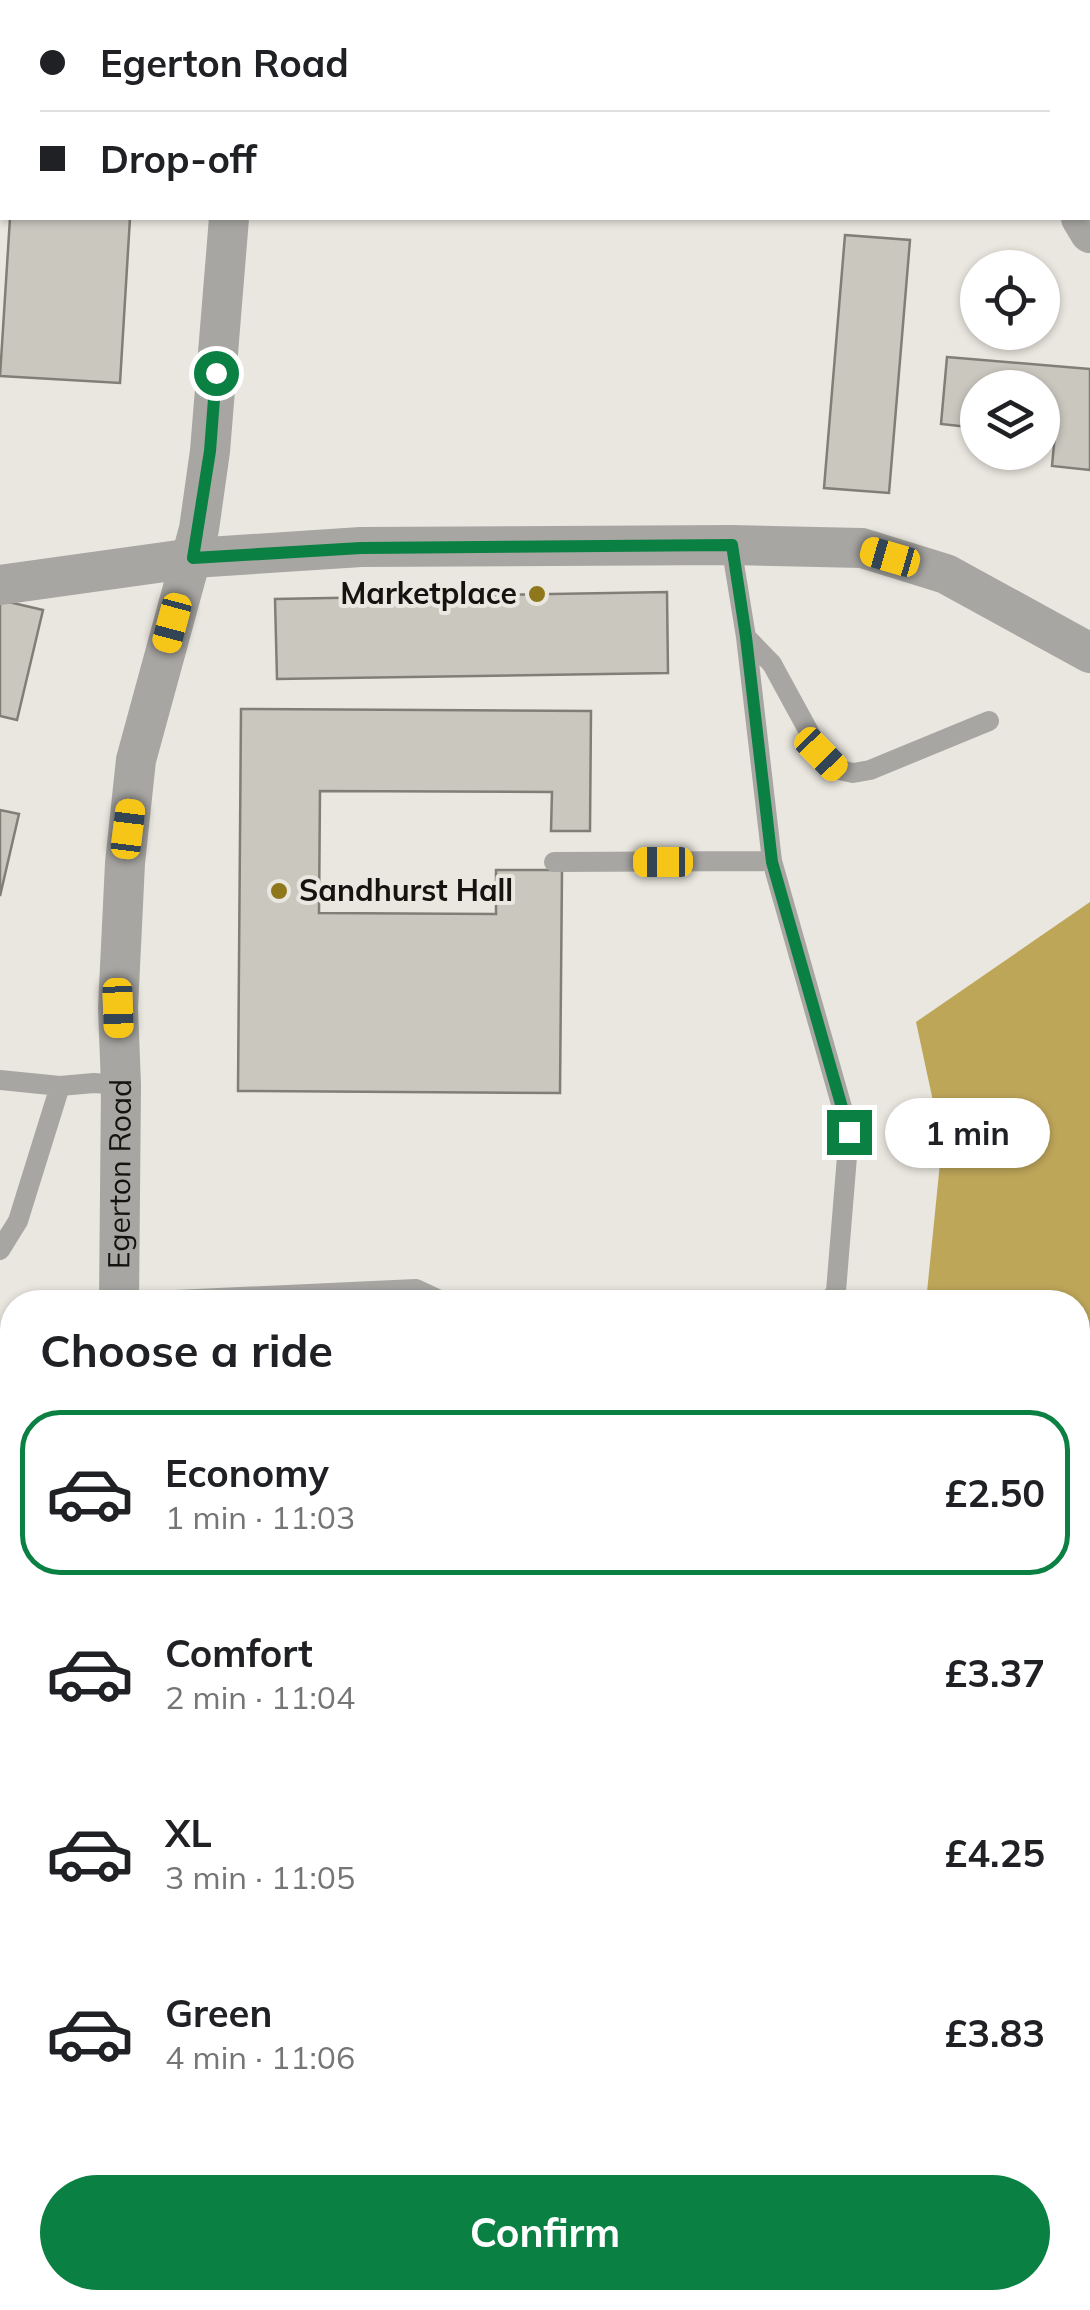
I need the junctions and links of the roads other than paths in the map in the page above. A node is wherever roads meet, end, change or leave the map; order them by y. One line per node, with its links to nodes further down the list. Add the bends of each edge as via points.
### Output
1 (229, 220): 3 (street, Egerton Road, via 210,451)
2 (732, 545): 3 (street, via 361,548); 5 (lane); 6 (street, via 862,548 896,558 946,574)
3 (193, 558): 4 (street); 11 (street, Egerton Road, via 136,760 118,1008)
4 (0, 585)
5 (746, 637): 7 (lane, via 772,664 835,769 870,770); 9 (lane)
6 (1090, 653)
7 (989, 720)
8 (554, 862): 9 (lane)
9 (772, 862): 15 (lane, via 849,1132)
10 (0, 1080): 12 (lane)
11 (121, 1085): 12 (lane); 14 (street, Egerton Road)
12 (60, 1086): 13 (lane, via 18,1221)
13 (0, 1250)
14 (119, 1290)
15 (836, 1290)

